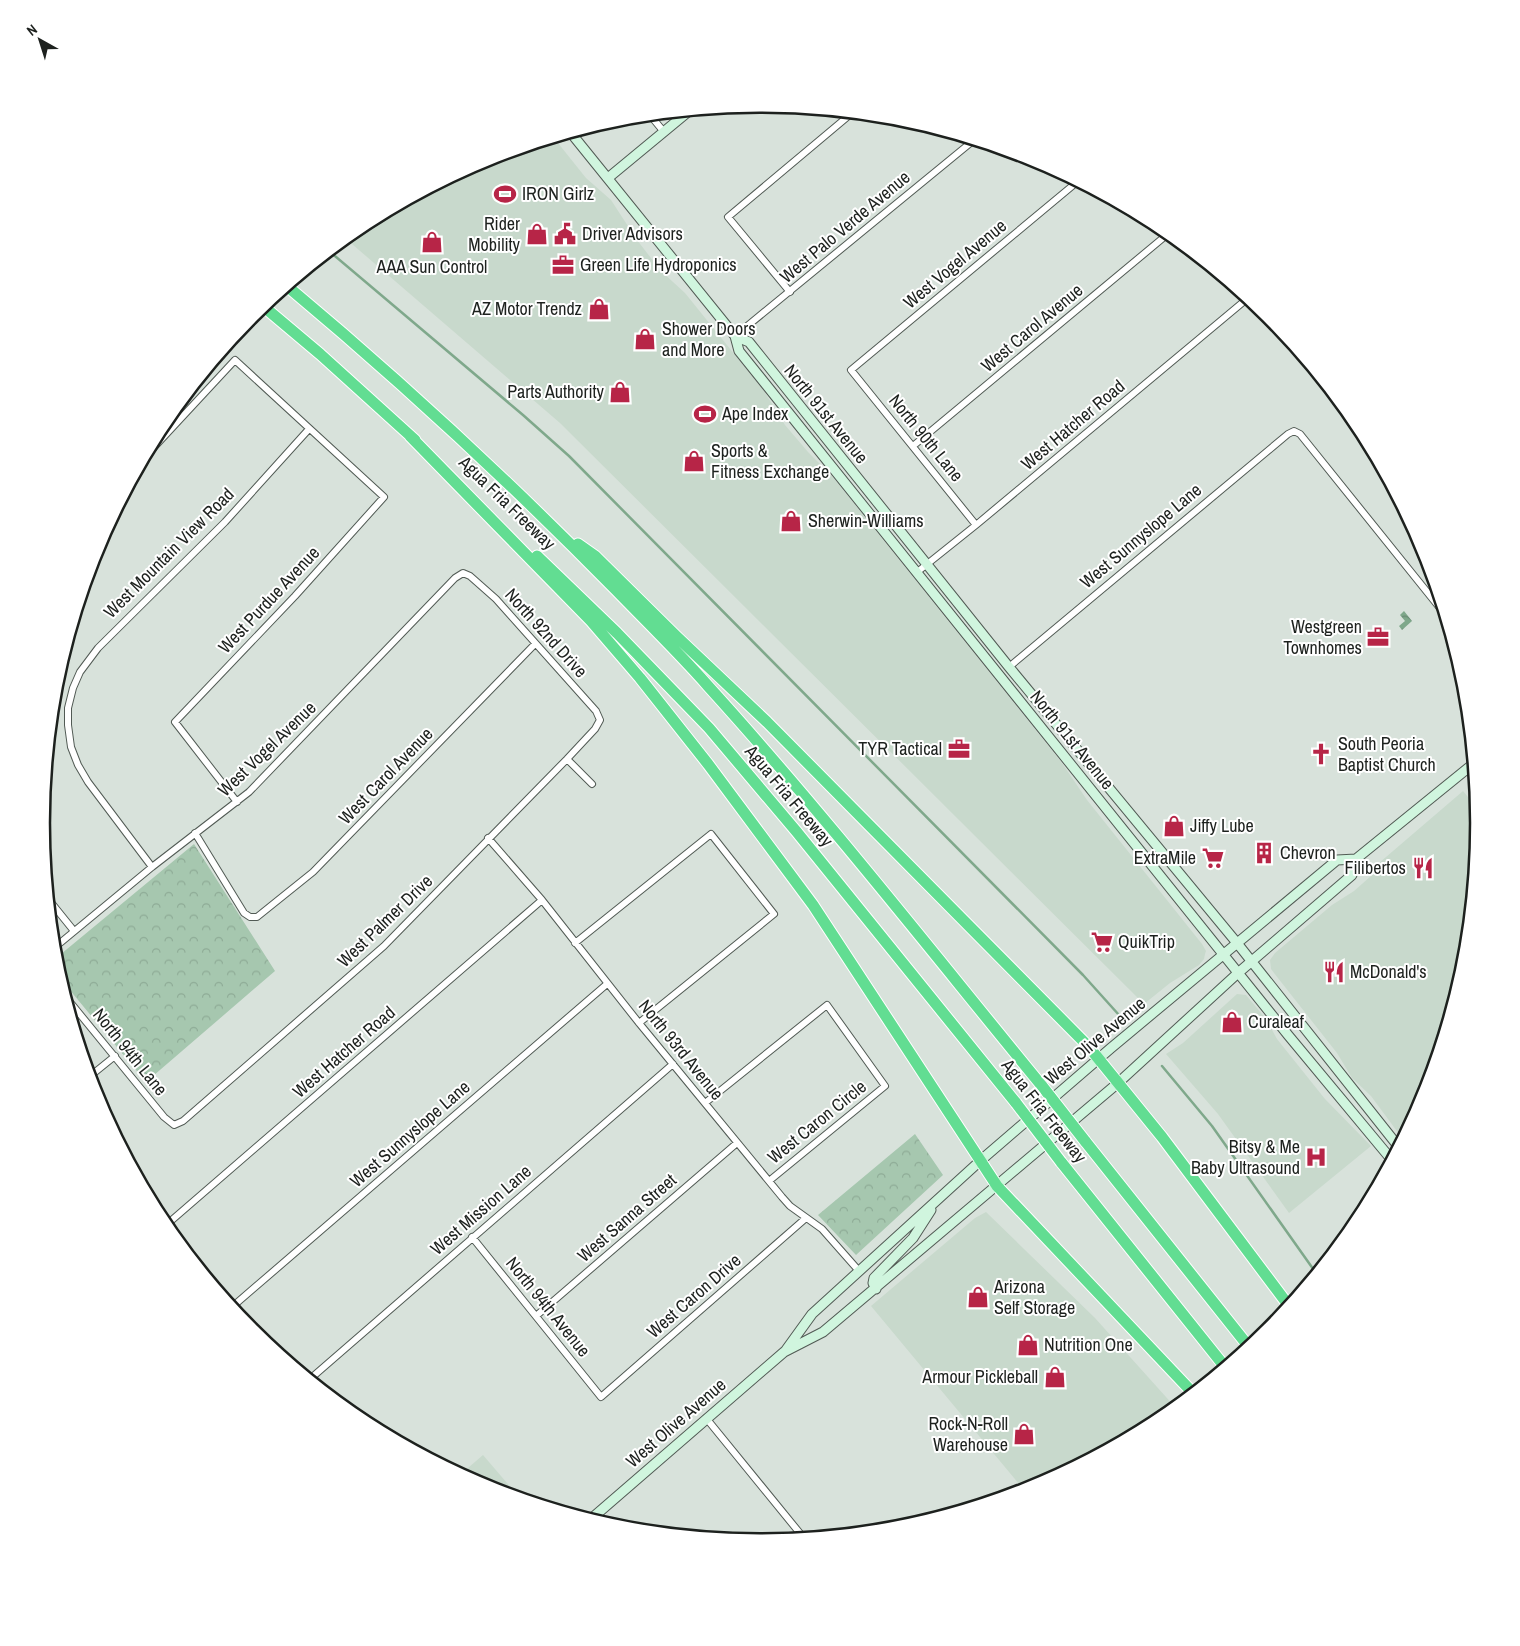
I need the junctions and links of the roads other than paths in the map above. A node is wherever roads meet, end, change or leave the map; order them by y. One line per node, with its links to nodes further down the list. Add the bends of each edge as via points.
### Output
1 (681, 118): 4 (main road)
2 (846, 118): 11 (street, via 728,216)
3 (655, 121): 4 (street)
4 (664, 132): 7 (main road)
5 (575, 137): 7 (main road, North 91st Avenue)
6 (968, 145): 11 (street, West Palo Verde Avenue)
7 (608, 178): 14 (main road, North 91st Avenue)
8 (1073, 186): 15 (street, West Vogel Avenue)
9 (1163, 239): 19 (street, West Carol Avenue)
10 (291, 290): 23 (highway, Agua Fria Freeway, via 447,426)
11 (790, 292): 14 (street, West Palo Verde Avenue)
12 (1242, 303): 22 (street, West Hatcher Road)
13 (269, 311): 18 (highway, Agua Fria Freeway)
14 (735, 336): 20 (main road, North 91st Avenue, via 748,342); 21 (main road, North 91st Avenue, via 739,351)
15 (851, 370): 19 (street, North 90th Lane)
16 (309, 429): 17 (street, via 235,360); 37 (street, West Purdue Avenue, via 384,497 174,722); 43 (street, West Mountain View Road, via 225,522 98,648 80,672 73,688 68,708 70,740 78,766)
17 (168, 432)
18 (410, 436): 66 (highway, via 591,621 708,764 830,930); 80 (highway, Agua Fria Freeway, bridge, via 617,633 709,728 796,831)
19 (914, 446): 22 (street, North 90th Lane)
20 (835, 451): 21 (main road); 24 (main road, North 91st Avenue)
21 (825, 459): 26 (main road, North 91st Avenue)
22 (976, 525): 24 (street, West Hatcher Road)
23 (554, 527): 57 (highway, via 595,556 767,722); 78 (highway, Agua Fria Freeway, bridge, via 707,684 787,775 1042,1086)
24 (927, 565): 26 (street, West Hatcher Road); 29 (main road, North 91st Avenue)
25 (463, 573): 28 (street, North 92nd Drive, via 490,593); 37 (street, West Vogel Avenue)
26 (916, 573): 30 (main road, North 91st Avenue)
27 (1434, 600): 29 (street, West Sunnyslope Lane, via 1300,434 1294,431)
28 (535, 644): 31 (street, North 92nd Drive); 38 (street, West Carol Avenue, via 314,872 257,917 244,913)
29 (1009, 666): 30 (main road); 33 (main road, North 91st Avenue)
30 (998, 675): 34 (main road, North 91st Avenue)
31 (600, 720): 32 (street, West Palmer Drive)
32 (566, 759): 36 (street); 39 (street, West Palmer Drive)
33 (1084, 759): 34 (main road); 40 (main road, North 91st Avenue)
34 (1073, 767): 41 (main road, North 91st Avenue)
35 (1467, 769): 42 (main road, West Olive Avenue)
36 (592, 784)
37 (237, 802): 38 (street, West Vogel Avenue)
38 (195, 833): 43 (street, West Vogel Avenue)
39 (488, 838): 44 (street, North 93rd Avenue); 62 (street, West Palmer Drive, via 376,954 183,1121)
40 (1152, 839): 41 (main road); 49 (main road, North 91st Avenue)
41 (1139, 850): 50 (main road, North 91st Avenue)
42 (1356, 859): 49 (main road, West Olive Avenue, via 1337,860); 51 (main road, West Olive Avenue, via 1352,875)
43 (152, 867): 46 (street, West Vogel Avenue)
44 (542, 900): 48 (street, North 93rd Avenue); 71 (street, West Hatcher Road)
45 (55, 908): 46 (street)
46 (74, 931): 47 (street, West Vogel Avenue)
47 (61, 942)
48 (576, 943): 53 (street, North 93rd Avenue); 55 (street, via 711,834 774,914)
49 (1237, 943): 50 (main road, West Olive Avenue); 51 (main road, North 91st Avenue)
50 (1223, 955): 52 (main road, North 91st Avenue); 57 (main road, West Olive Avenue)
51 (1252, 961): 52 (main road, West Olive Avenue); 63 (main road, North 91st Avenue)
52 (1238, 973): 60 (main road, West Olive Avenue); 65 (main road, North 91st Avenue)
53 (607, 984): 55 (street, North 93rd Avenue); 76 (street, West Sunnyslope Lane)
54 (74, 1007): 56 (street, North 94th Lane)
55 (639, 1023): 58 (street, North 93rd Avenue)
56 (115, 1056): 59 (street); 62 (street, North 94th Lane)
57 (1098, 1059): 60 (highway); 66 (main road, West Olive Avenue)
58 (673, 1064): 61 (street, North 93rd Avenue); 72 (street, West Mission Lane)
59 (96, 1072)
60 (1118, 1083): 68 (main road, West Olive Avenue); 75 (highway)
61 (705, 1103): 64 (street, North 93rd Avenue); 67 (street, West Caron Circle, via 827,1005 885,1086)
62 (174, 1125)
63 (1395, 1142)
64 (737, 1143): 67 (street, North 93rd Avenue); 77 (street, West Sanna Street)
65 (1387, 1155)
66 (980, 1161): 68 (highway); 69 (main road, West Olive Avenue)
67 (769, 1181): 70 (street, North 93rd Avenue, via 790,1206)
68 (997, 1186): 74 (main road, West Olive Avenue); 82 (highway)
69 (934, 1203): 73 (main road, West Olive Avenue); 74 (main road, via 913,1238 874,1278)
70 (806, 1218): 73 (street, North 93rd Avenue, via 822,1229); 83 (street, West Caron Drive)
71 (172, 1220)
72 (472, 1237): 77 (street, North 94th Avenue); 81 (street, West Mission Lane)
73 (860, 1271): 79 (main road, West Olive Avenue, via 812,1314)
74 (876, 1288): 79 (main road, West Olive Avenue, via 823,1332)
75 (1285, 1301)
76 (238, 1303)
77 (536, 1316): 83 (street, North 94th Avenue)
78 (1245, 1341)
79 (784, 1352): 84 (main road, West Olive Avenue)
80 (1221, 1362)
81 (314, 1375)
82 (1189, 1388)
83 (601, 1396)
84 (706, 1418): 85 (main road, West Olive Avenue); 86 (street)
85 (597, 1514)
86 (798, 1531)

